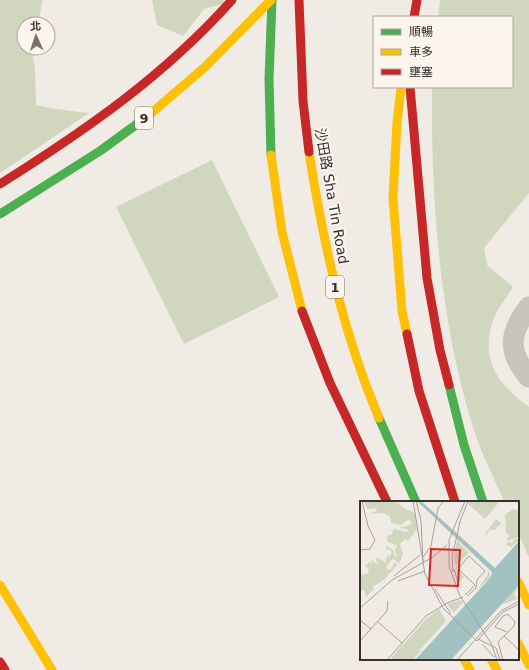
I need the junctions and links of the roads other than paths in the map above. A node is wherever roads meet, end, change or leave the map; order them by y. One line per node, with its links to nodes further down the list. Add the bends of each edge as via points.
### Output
1 (232, 0): 8 (main road, 9, via 167,65 125,100 47,155)
2 (271, 0): 9 (main road, 9, via 235,39 133,128); 12 (main road, via 268,90 272,168 275,201 286,254 301,310 323,365)
3 (299, 0): 13 (main road, 沙田路 Sha Tin Road / 1, via 299,40 307,143 330,265 370,396)
4 (417, 0): 5 (main road)
5 (414, 16)
6 (401, 88): 14 (main road, via 396,123 393,198 402,304 419,391)
7 (410, 88): 15 (main road, via 422,196 427,278 440,350 462,438)
8 (0, 184)
9 (0, 214)
10 (529, 307): 11 (street, via 516,325 512,342 515,356)
11 (529, 377)
12 (387, 501)
13 (416, 501)
14 (455, 501)
15 (483, 501)
16 (519, 583): 18 (main road)
17 (0, 585): 25 (main road)
18 (529, 605)
19 (519, 644): 23 (main road)
20 (465, 660): 26 (main road)
21 (492, 660): 27 (main road)
22 (0, 662): 24 (main road)
23 (529, 665)
24 (5, 670)
25 (52, 670)
26 (470, 670)
27 (497, 670)

